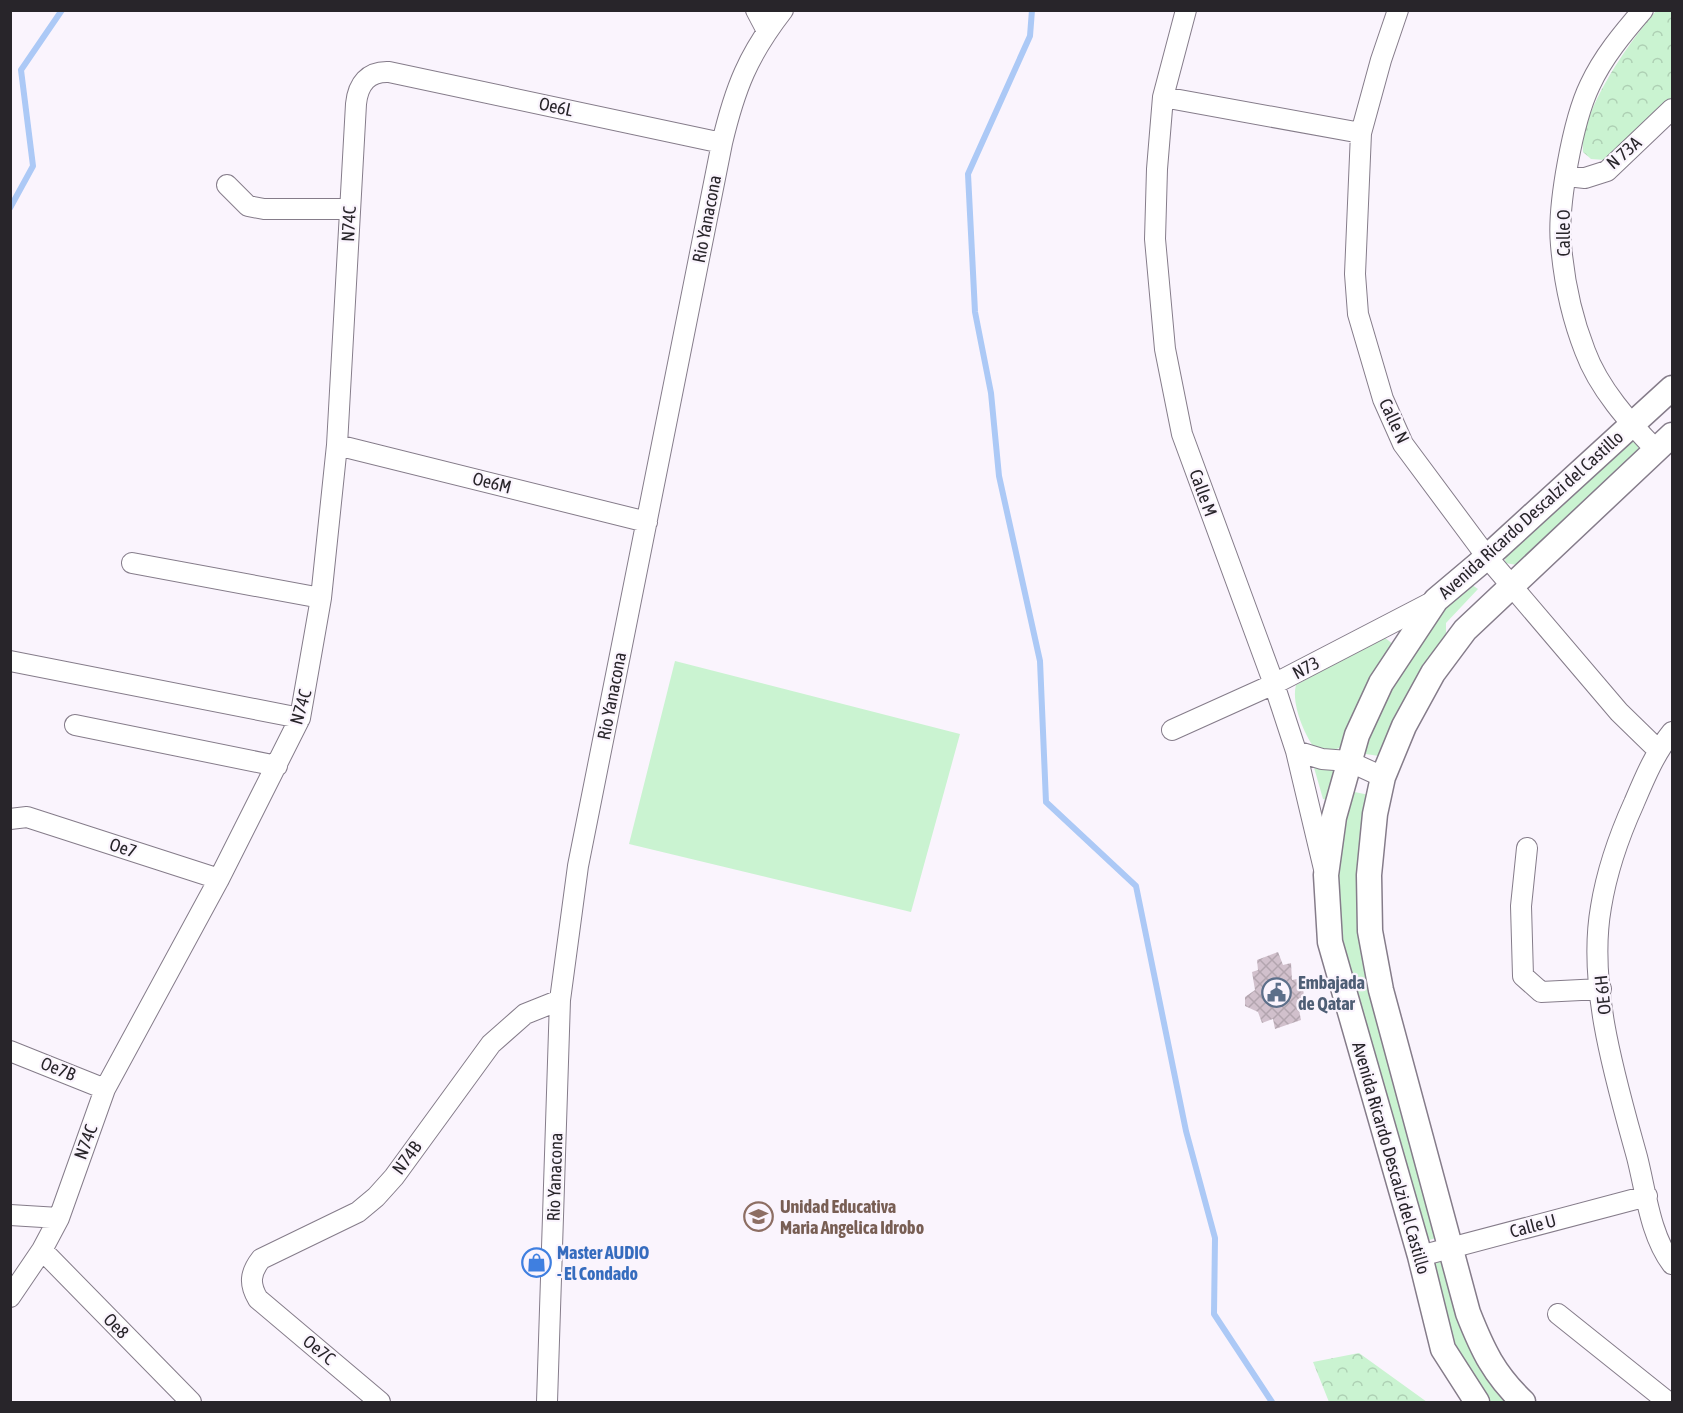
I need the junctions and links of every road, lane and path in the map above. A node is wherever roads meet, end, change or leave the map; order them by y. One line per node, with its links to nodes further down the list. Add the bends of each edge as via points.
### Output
1 (756, 10): 6 (street)
2 (783, 10): 6 (street, Rio Yanacona)
3 (1186, 10): 8 (street, Calle M)
4 (1398, 10): 10 (street, Calle N)
5 (1643, 10): 12 (street, Calle O, via 1617,41 1590,84 1575,125)
6 (768, 31): 11 (street, Rio Yanacona, via 735,92)
7 (389, 72): 11 (street, Oe6L); 14 (street, N74C, via 366,78 357,92)
8 (1163, 97): 10 (street); 26 (street, Calle M, via 1155,238 1165,349 1182,434)
9 (1672, 110): 12 (street, N 73A, via 1607,171 1586,178)
10 (1361, 133): 20 (street, Calle N, via 1355,274 1358,314 1370,362 1403,444)
11 (722, 143): 19 (street, Rio Yanacona)
12 (1567, 176): 16 (street, Calle O, via 1561,243 1569,297 1585,352)
13 (227, 185): 14 (street, via 248,206)
14 (350, 209): 18 (street, N74C)
15 (1672, 388): 16 (street, Avenida Ricardo Descalzi del Castillo)
16 (1631, 425): 17 (street, Calle O); 20 (street, Avenida Ricardo Descalzi del Castillo)
17 (1664, 443): 22 (street, Avenida Ricardo Descalzi del Castillo)
18 (337, 445): 19 (street, Oe6M); 23 (street, N74C)
19 (647, 522): 41 (street, Rio Yanacona, via 578,866)
20 (1487, 557): 22 (street, Calle N); 24 (street, Avenida Ricardo Descalzi del Castillo)
21 (132, 563): 23 (street)
22 (1509, 586): 31 (street, Calle N); 35 (street, Avenida Ricardo Descalzi del Castillo, via 1465,630 1433,673 1404,726)
23 (321, 598): 27 (street, N74C)
24 (1436, 600): 26 (street, N73); 33 (street, Avenida Ricardo Descalzi del Castillo, via 1381,683)
25 (10, 661): 27 (street)
26 (1274, 684): 29 (street, N73); 32 (street, Calle M)
27 (300, 718): 34 (street, N74C)
28 (75, 725): 34 (street)
29 (1172, 730)
30 (1672, 732): 31 (street, OE 6H)
31 (1658, 750): 40 (street, OE 6H, via 1617,840 1600,908)
32 (1296, 751): 33 (street, via 1322,759); 38 (street, Calle M)
33 (1348, 760): 35 (street); 38 (street, Avenida Ricardo Descalzi del Castillo, via 1334,817)
34 (278, 766): 39 (street, N74C)
35 (1383, 777): 47 (street, Avenida Ricardo Descalzi del Castillo, via 1369,875 1370,932 1381,990)
36 (19, 818): 39 (street, Oe7)
37 (1527, 848): 40 (street, via 1521,906 1523,976 1541,992)
38 (1326, 875): 49 (street, Avenida Ricardo Descalzi del Castillo, via 1330,942)
39 (219, 879): 43 (street, N74C)
40 (1601, 988): 44 (street, OE 6H, via 1615,1078)
41 (560, 1000): 52 (street, N74B, via 525,1014 491,1044 376,1197 358,1212 261,1259 251,1278); 56 (street, Rio Yanacona)
42 (10, 1051): 43 (street, Oe7B)
43 (105, 1089): 46 (street, N74C)
44 (1647, 1196): 47 (street, Calle U); 50 (street, OE 6H, via 1653,1226)
45 (10, 1215): 46 (street)
46 (59, 1218): 48 (street, N74C)
47 (1451, 1247): 49 (street, Calle U); 58 (street, Avenida Ricardo Descalzi del Castillo, via 1468,1314 1484,1351 1502,1382)
48 (42, 1250): 51 (street, N74C); 54 (street, Oe8)
49 (1420, 1256): 57 (street, Avenida Ricardo Descalzi del Castillo, via 1443,1349)
50 (1672, 1264)
51 (10, 1297)
52 (258, 1299): 55 (street, Oe7C)
53 (1558, 1314): 59 (street)
54 (191, 1402)
55 (380, 1402)
56 (547, 1402)
57 (1477, 1402)
58 (1523, 1402)
59 (1668, 1402)

